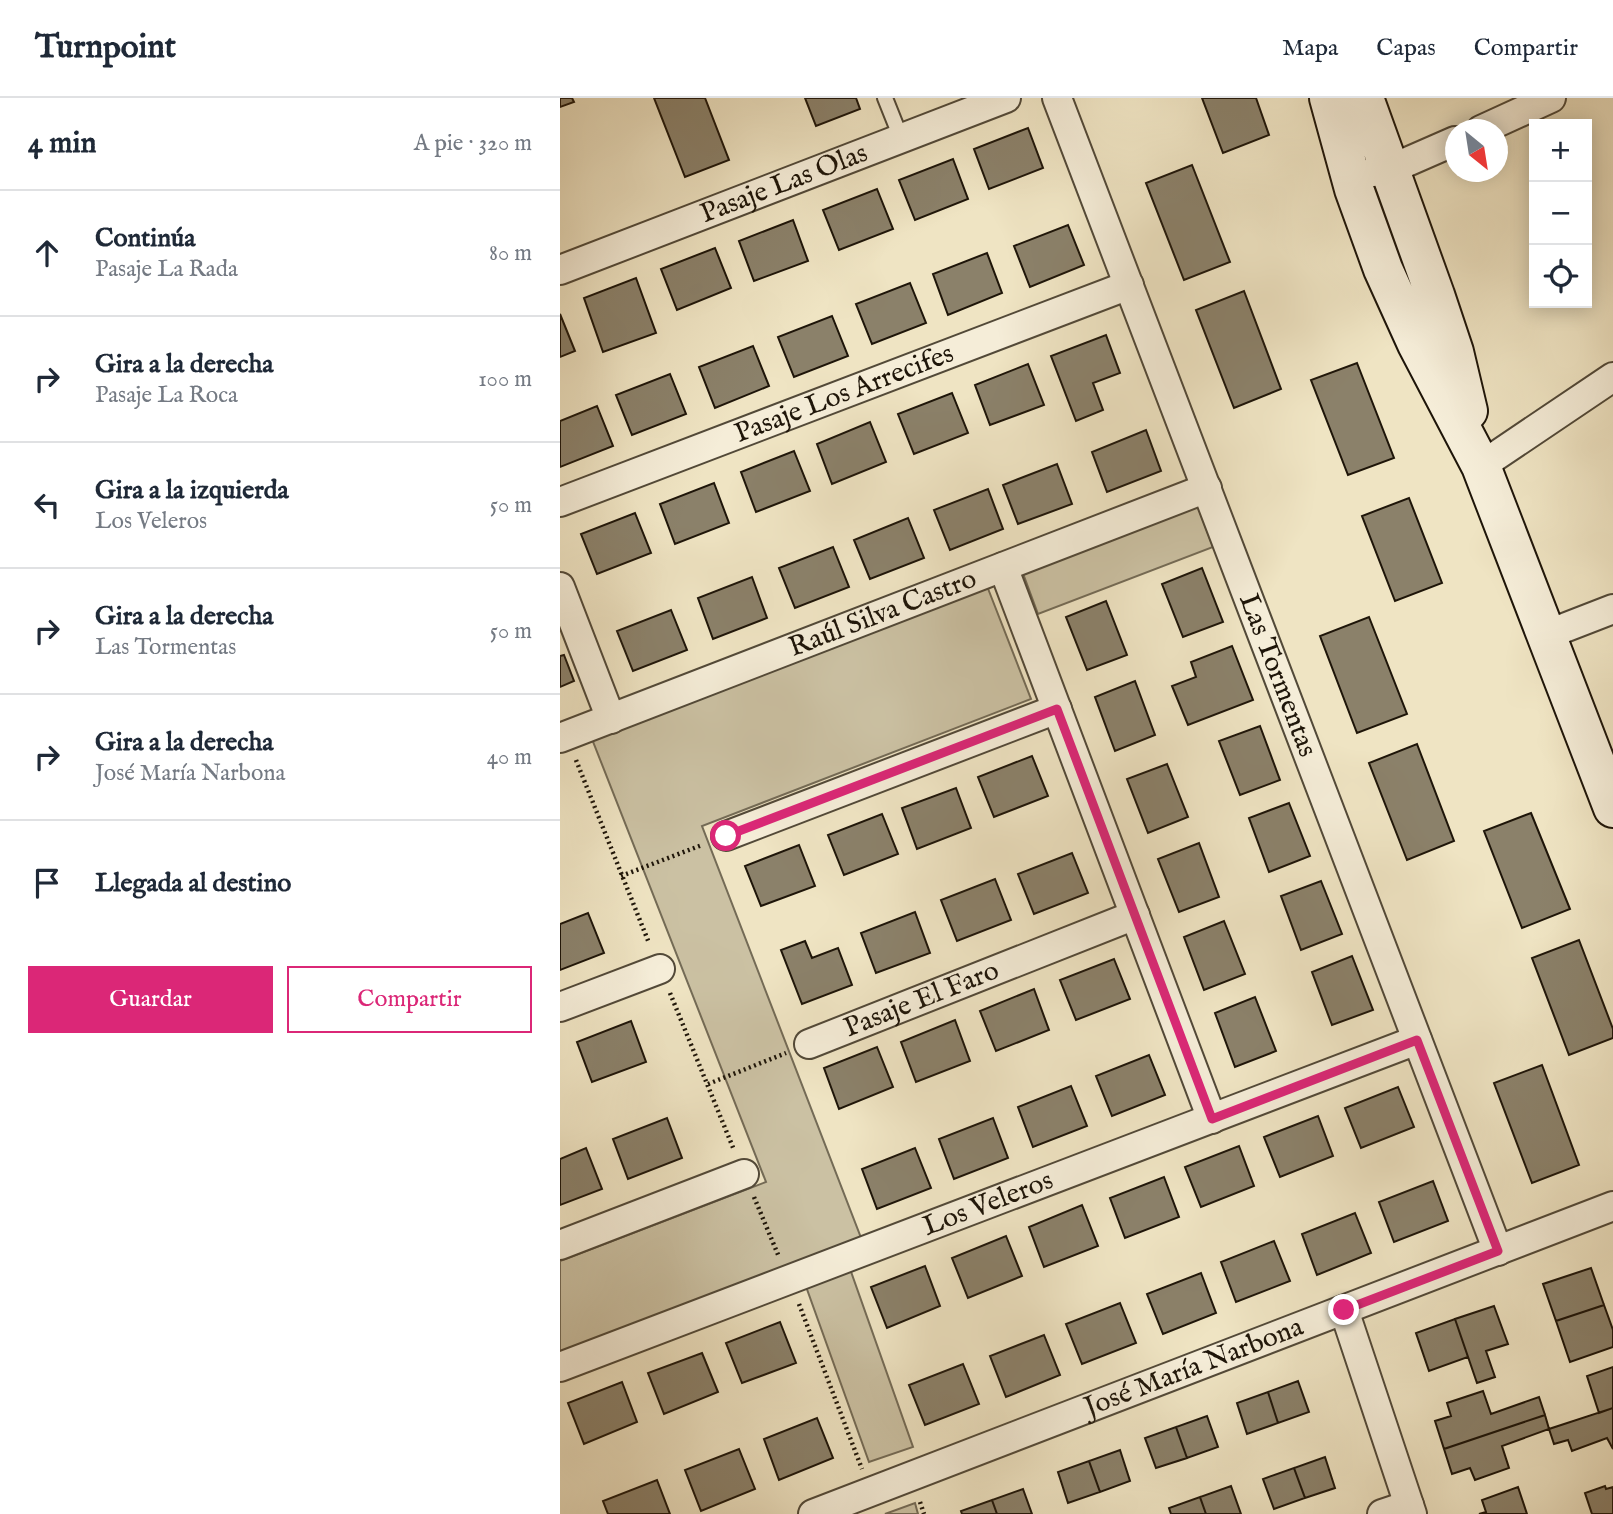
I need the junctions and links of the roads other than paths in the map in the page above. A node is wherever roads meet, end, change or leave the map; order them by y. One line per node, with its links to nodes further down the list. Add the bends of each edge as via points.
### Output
1 (886, 98): 8 (lane)
2 (1006, 98): 8 (street, Pasaje Las Olas)
3 (1057, 98): 15 (street, Las Tormentas)
4 (1329, 98): 11 (main road)
5 (1364, 98): 10 (main road)
6 (1551, 98): 7 (street)
7 (1505, 119)
8 (901, 138): 14 (street, Pasaje Las Olas)
9 (1445, 145): 10 (street)
10 (1391, 169): 11 (street, via 1373,172); 12 (main road)
11 (1354, 189): 13 (main road)
12 (1407, 215): 13 (main road, via 1396,232 1380,235); 17 (main road, via 1454,352)
13 (1369, 231): 17 (main road, via 1401,310)
14 (560, 270)
15 (1129, 285): 18 (street, Las Tormentas); 19 (street, Pasaje Los Arrecifes)
16 (1613, 377): 17 (street)
17 (1481, 466): 23 (main road)
18 (1207, 488): 20 (street, Raúl Silva Castro); 33 (street, Las Tormentas)
19 (560, 502)
20 (1003, 567): 24 (street); 25 (street, Raúl Silva Castro)
21 (560, 587): 25 (street)
22 (1613, 609): 23 (street)
23 (1546, 635): 27 (main road)
24 (1057, 709): 29 (street); 30 (street)
25 (611, 719): 26 (street, Raúl Silva Castro)
26 (563, 737)
27 (1602, 744): 28 (main road)
28 (1613, 808)
29 (726, 836)
30 (1135, 915): 34 (street, Pasaje El Faro); 35 (street)
31 (660, 969): 32 (street)
32 (560, 1006)
33 (1417, 1040): 35 (street, Los Veleros); 39 (street, Las Tormentas)
34 (809, 1044)
35 (1212, 1119): 41 (street, Los Veleros)
36 (744, 1174): 38 (street)
37 (1611, 1214): 39 (street, José María Narbona)
38 (560, 1245)
39 (1498, 1251): 40 (street, José María Narbona)
40 (1344, 1310): 42 (street, José María Narbona); 43 (street)
41 (560, 1367)
42 (871, 1492): 44 (street, José María Narbona)
43 (1411, 1509): 45 (street)
44 (813, 1514)
45 (1382, 1514)

